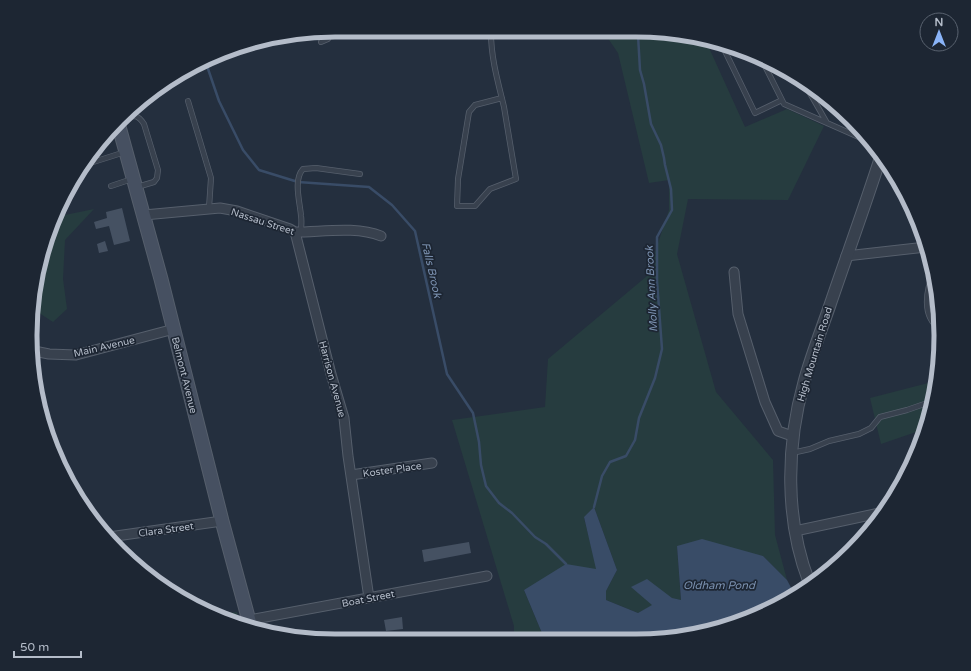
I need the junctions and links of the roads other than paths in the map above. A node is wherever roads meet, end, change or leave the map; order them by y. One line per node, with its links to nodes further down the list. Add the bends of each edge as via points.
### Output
1 (328, 37): 3 (lane)
2 (491, 37): 8 (lane, via 495,72)
3 (321, 42)
4 (725, 51): 9 (lane, via 755,113)
5 (765, 67): 6 (lane)
6 (767, 70): 9 (lane)
7 (810, 94): 12 (lane)
8 (502, 98): 8 (lane, via 516,179 490,189 475,206 457,206 458,179 469,112 475,105)
9 (782, 100): 12 (lane, via 784,104)
10 (188, 101): 21 (lane, via 211,178)
11 (131, 118): 19 (lane, via 140,118 144,124 158,170 154,182)
12 (827, 123): 14 (lane)
13 (120, 129): 15 (main road, Belmont Avenue)
14 (857, 136)
15 (127, 151): 16 (lane); 19 (main road, Belmont Avenue)
16 (93, 162)
17 (879, 163): 26 (street, High Mountain Road)
18 (360, 174): 23 (lane, via 316,168 303,169 298,184 301,217)
19 (135, 183): 20 (lane); 22 (main road, Belmont Avenue)
20 (111, 186)
21 (209, 208): 22 (street, Nassau Street); 23 (street, Nassau Street, via 237,211)
22 (144, 215): 30 (main road, Belmont Avenue)
23 (298, 232): 24 (street, Nassau Street, via 361,230); 36 (street, Harrison Avenue, via 331,374 341,404)
24 (381, 236)
25 (921, 248): 26 (street)
26 (846, 256): 33 (street, High Mountain Road, via 803,383)
27 (734, 272): 33 (street, via 738,314 765,402 778,431)
28 (930, 287): 29 (lane, via 926,300)
29 (933, 324)
30 (174, 329): 31 (street, Main Avenue, via 76,355); 38 (main road, Belmont Avenue)
31 (38, 353)
32 (926, 403): 34 (lane, via 880,417 871,428 859,434)
33 (792, 436): 34 (street, High Mountain Road)
34 (792, 453): 39 (street, High Mountain Road)
35 (432, 463): 36 (street, Koster Place)
36 (351, 475): 43 (street, Harrison Avenue)
37 (874, 514): 39 (street)
38 (222, 521): 40 (street, Clara Street); 44 (main road, Belmont Avenue)
39 (795, 532): 42 (street, High Mountain Road)
40 (115, 536)
41 (487, 576): 43 (street, Boat Street)
42 (808, 579)
43 (369, 598): 45 (street, Boat Street)
44 (249, 621)
45 (255, 623)

